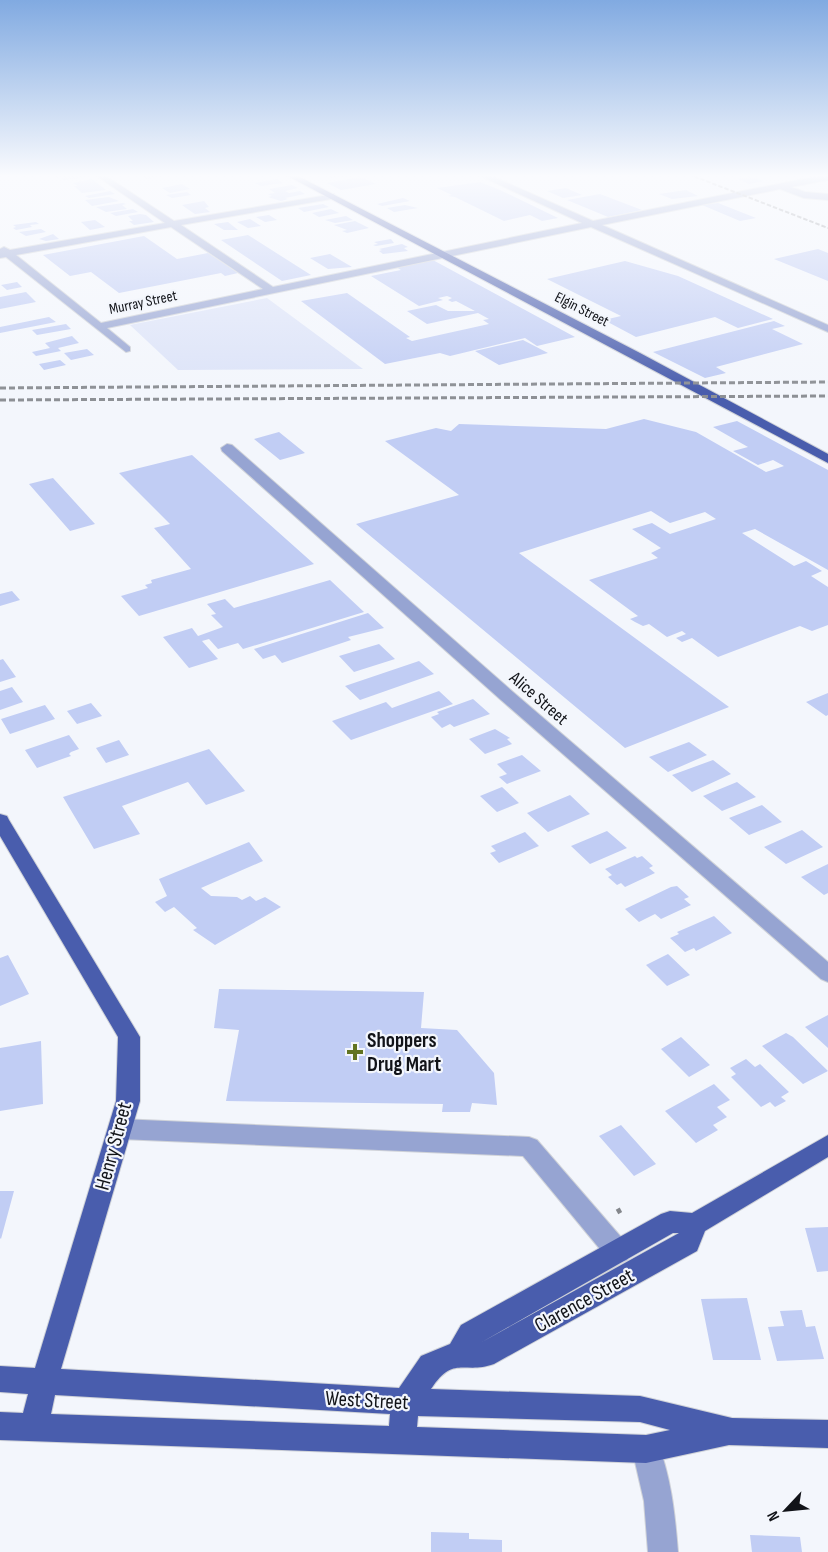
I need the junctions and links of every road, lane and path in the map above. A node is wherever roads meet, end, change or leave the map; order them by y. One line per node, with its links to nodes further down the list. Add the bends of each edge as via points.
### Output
1 (38, 246): 6 (street)
2 (206, 246): 8 (street)
3 (426, 246): 7 (main road, Elgin Street)
4 (478, 246): 7 (street, Murray Street)
5 (642, 246): 10 (street)
6 (3, 252): 9 (street)
7 (440, 254): 8 (street, Murray Street); 13 (main road, Elgin Street)
8 (271, 290): 9 (street, Murray Street)
9 (99, 327): 11 (street)
10 (828, 329)
11 (126, 349)
12 (227, 448): 15 (street, Alice Street)
13 (828, 459)
14 (0, 820): 16 (main road, Henry Street, via 129,1037 128,1101)
15 (828, 974)
16 (120, 1129): 21 (street, via 529,1147); 24 (main road, Henry Street)
17 (828, 1145): 20 (main road, Clarence Street)
18 (624, 1208): 19 (path)
19 (617, 1212)
20 (694, 1224): 21 (main road, Clarence Street, via 670,1222); 22 (main road, Clarence Street, via 688,1243 495,1350 484,1355)
21 (618, 1252): 22 (main road, Clarence Street, via 471,1334)
22 (459, 1353): 25 (main road, Clarence Street, via 431,1365)
23 (0, 1379): 24 (main road, West Street)
24 (44, 1382): 25 (main road, West Street); 27 (main road, Henry Street)
25 (406, 1402): 28 (main road, West Street, via 640,1409); 30 (main road, Clarence Street)
26 (0, 1426): 27 (main road, West Street)
27 (34, 1426): 30 (main road, West Street)
28 (732, 1432): 29 (main road, West Street); 31 (main road, West Street)
29 (828, 1434)
30 (401, 1440): 31 (main road, West Street)
31 (646, 1449): 32 (street, via 659,1501)
32 (663, 1552)

